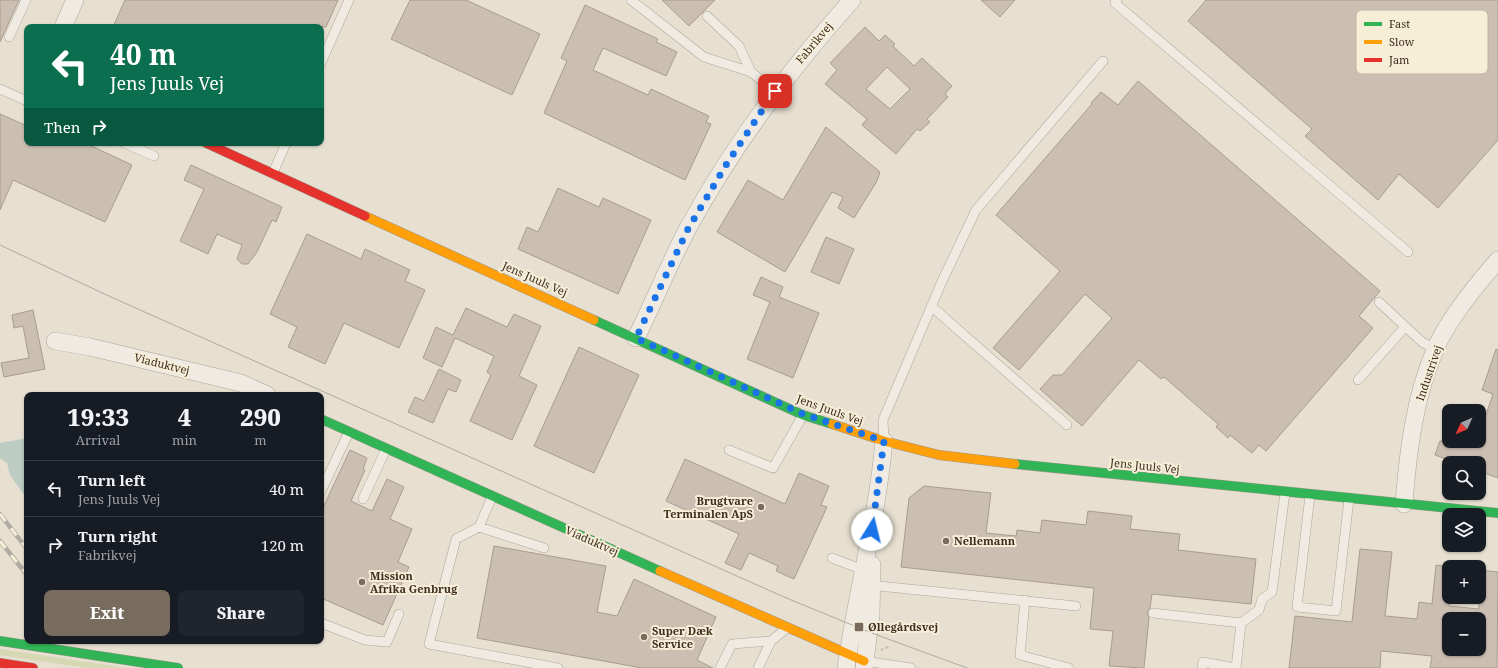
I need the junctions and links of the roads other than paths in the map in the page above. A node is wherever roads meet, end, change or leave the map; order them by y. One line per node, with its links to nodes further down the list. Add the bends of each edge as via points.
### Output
1 (26, 0): 9 (lane)
2 (75, 0): 8 (street)
3 (349, 0): 10 (lane)
4 (631, 0): 12 (lane, via 704,57)
5 (852, 0): 14 (street, Fabrikvej)
6 (1118, 0): 21 (lane, via 1115,3)
7 (707, 16): 12 (lane, via 739,46)
8 (64, 24)
9 (9, 37)
10 (324, 56)
11 (1103, 61): 24 (lane, via 976,210)
12 (751, 72): 14 (lane)
13 (0, 89): 15 (lane)
14 (775, 91): 26 (street, Fabrikvej, via 688,229)
15 (24, 100)
16 (131, 146): 19 (lane)
17 (213, 146): 20 (street, Jens Juuls Vej)
18 (285, 146): 20 (lane)
19 (154, 156)
20 (272, 173): 26 (street, Jens Juuls Vej)
21 (1408, 252)
22 (1498, 260): 28 (street, Industrivej, via 1456,314)
23 (1379, 302): 25 (lane)
24 (932, 306): 33 (lane); 35 (lane, via 883,420)
25 (1405, 327): 28 (lane, via 1422,342); 29 (lane)
26 (636, 338): 31 (street, Jens Juuls Vej)
27 (55, 341): 30 (street, Viaduktvej, via 241,383)
28 (1435, 349): 44 (street, Industrivej, via 1419,398 1409,446)
29 (1358, 380)
30 (257, 392)
31 (803, 414): 35 (street, Jens Juuls Vej); 37 (lane, via 773,468)
32 (324, 420): 34 (street, Viaduktvej)
33 (1067, 425)
34 (349, 432): 36 (street, Viaduktvej); 38 (lane)
35 (884, 441): 39 (street, Jens Juuls Vej, via 954,457); 49 (street)
36 (386, 449): 41 (street, Viaduktvej); 42 (lane)
37 (730, 450)
38 (324, 485)
39 (1285, 493): 40 (street, Jens Juuls Vej); 54 (lane, via 1272,592 1262,598 1259,610)
40 (1310, 495): 43 (street, Jens Juuls Vej); 43 (lane, via 1297,607 1336,611)
41 (492, 497): 46 (lane); 56 (street, Viaduktvej)
42 (363, 499)
43 (1348, 499): 44 (street, Jens Juuls Vej)
44 (1404, 504): 45 (street, Jens Juuls Vej)
45 (1498, 513)
46 (479, 527): 47 (lane); 64 (lane, via 456,539 429,644)
47 (544, 548)
48 (832, 558): 49 (lane)
49 (866, 578): 50 (lane); 59 (street); 61 (street, via 871,615)
50 (1025, 600): 51 (lane); 68 (lane, via 1020,655)
51 (1076, 606)
52 (1154, 613): 54 (lane)
53 (399, 614): 55 (lane, via 387,642 365,640)
54 (1242, 623): 69 (lane, via 1236,668 1203,662)
55 (324, 624)
56 (788, 627): 58 (lane); 59 (street, Viaduktvej)
57 (0, 641): 63 (street)
58 (771, 641): 65 (lane, via 732,644); 66 (lane)
59 (847, 661): 61 (street, Viaduktvej)
60 (0, 663): 62 (street)
61 (864, 664): 67 (lane)
62 (33, 668)
63 (178, 668)
64 (558, 668)
65 (720, 668)
66 (758, 668)
67 (911, 668)
68 (1069, 668)
69 (1202, 668)

